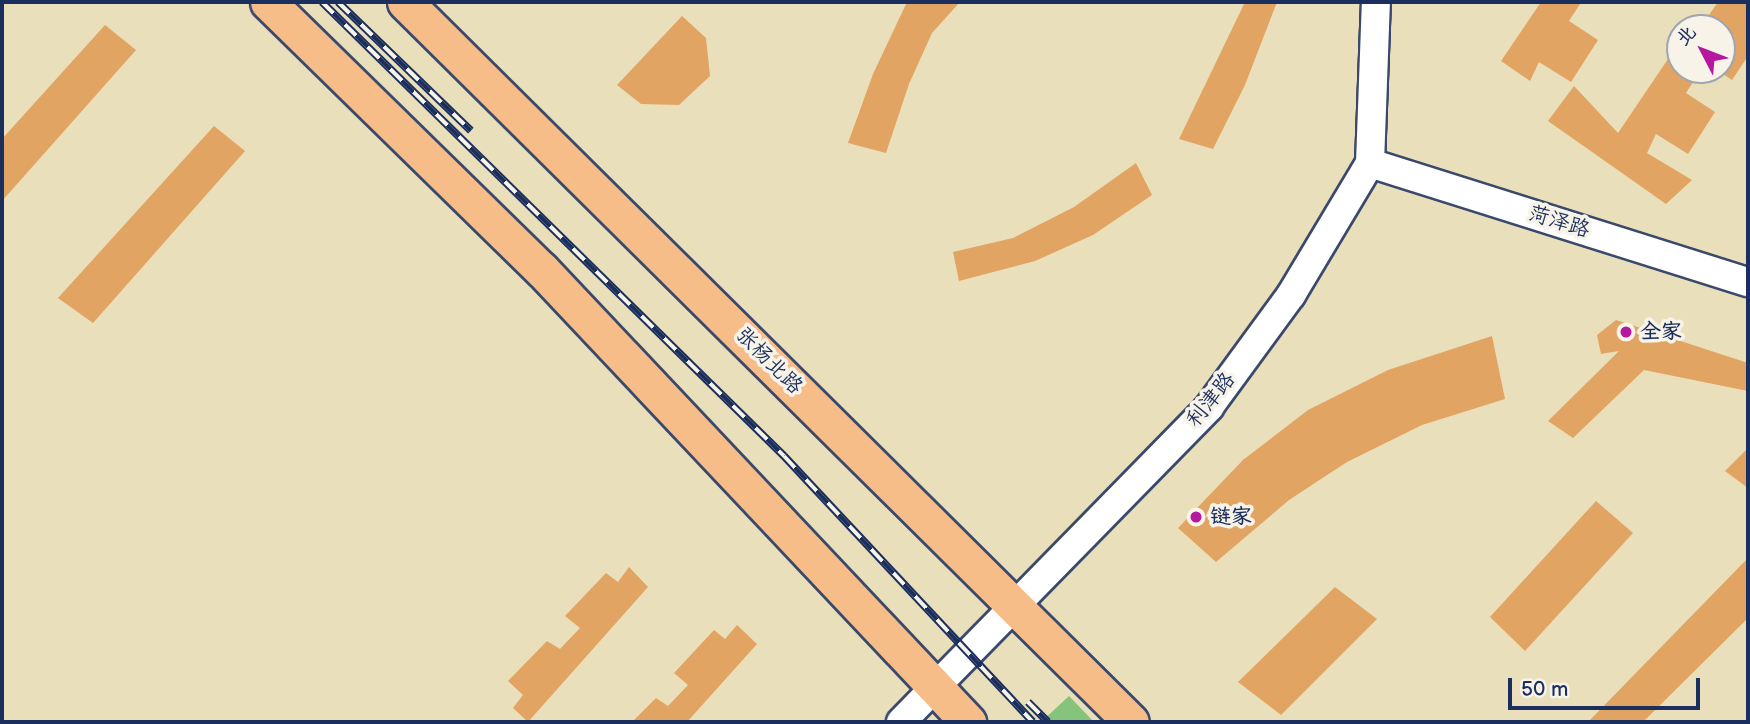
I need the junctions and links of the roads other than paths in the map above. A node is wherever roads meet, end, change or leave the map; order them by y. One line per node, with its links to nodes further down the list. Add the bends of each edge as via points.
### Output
1 (268, 2): 7 (main road, via 541,269)
2 (405, 2): 6 (main road, 张杨北路)
3 (1376, 2): 4 (street, 利津路)
4 (1370, 163): 5 (street, 菏泽路); 6 (street, 利津路, via 1291,295 1209,407)
5 (1748, 282)
6 (1018, 607): 7 (street, 利津路); 10 (main road, 张杨北路)
7 (936, 689): 8 (street, 利津路); 9 (main road)
8 (901, 722)
9 (968, 722)
10 (1131, 722)

